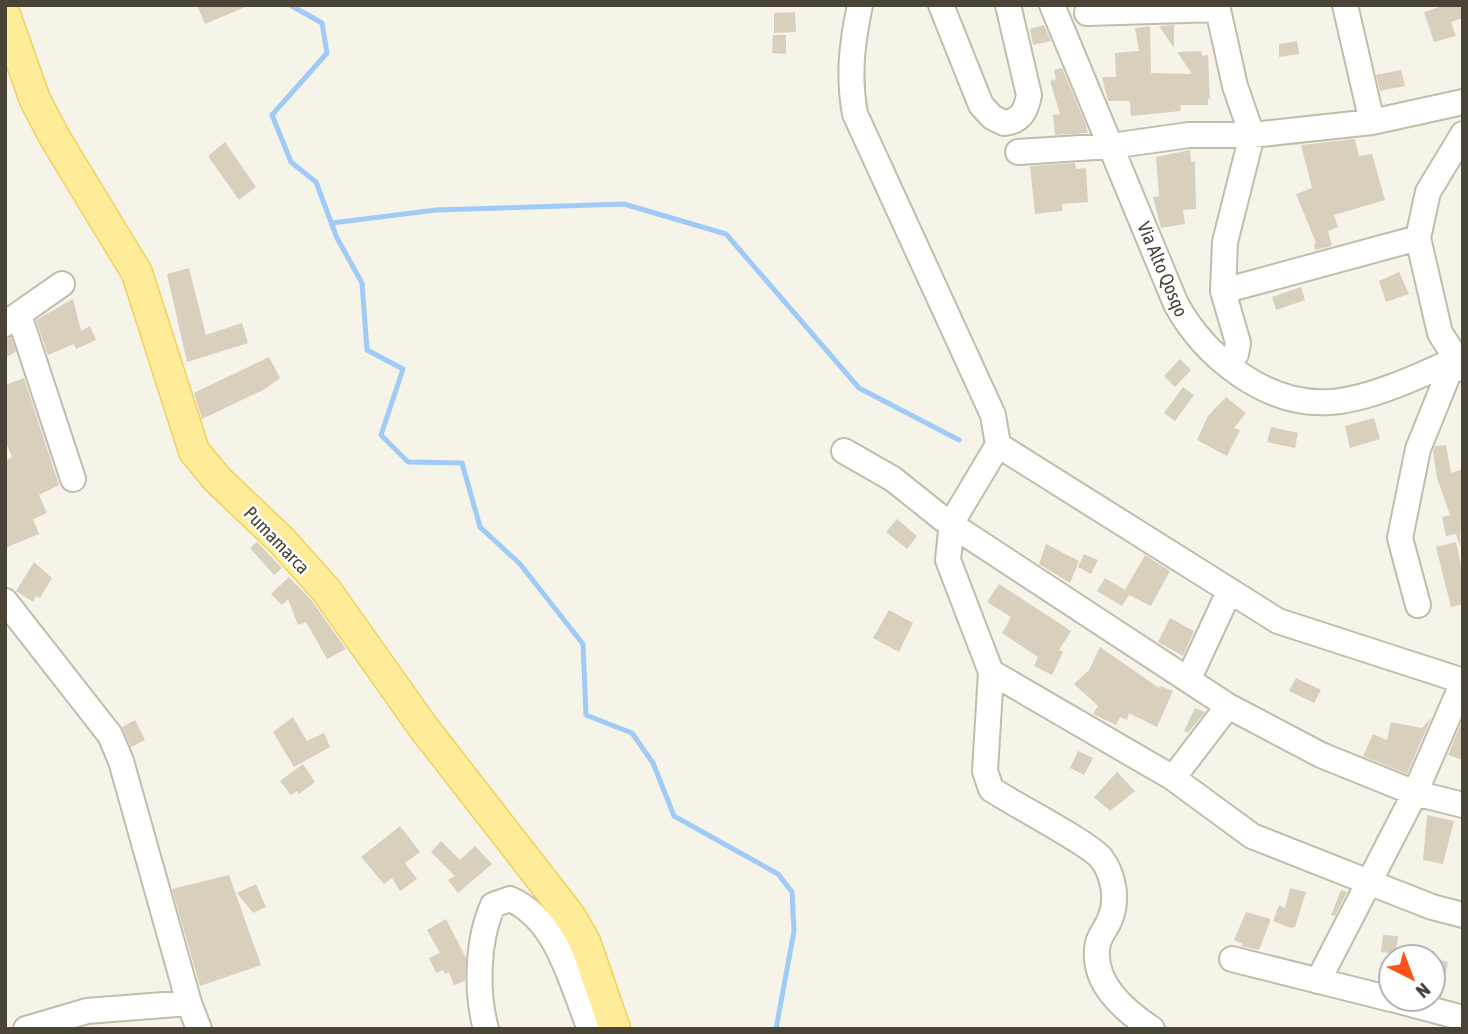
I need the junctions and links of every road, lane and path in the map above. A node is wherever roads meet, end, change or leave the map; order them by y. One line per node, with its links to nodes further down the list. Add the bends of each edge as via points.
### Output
1 (860, 5): 21 (street, via 851,48 855,114 993,415)
2 (942, 5): 3 (street, via 981,105 1004,123 1027,109 1029,95)
3 (1008, 5)
4 (1052, 5): 13 (street, Via Alto Qosqo)
5 (1345, 5): 10 (street)
6 (1217, 7): 7 (street); 12 (street)
7 (1087, 13)
8 (5, 15): 47 (main road, Pumamarca, via 35,100 137,273 194,451 326,590 423,727 570,916)
9 (1463, 102): 10 (street)
10 (1372, 122): 12 (street)
11 (1463, 134): 15 (street, via 1428,192)
12 (1252, 135): 13 (street, via 1189,135); 17 (street, via 1225,242)
13 (1111, 146): 14 (street); 20 (street, Via Alto Qosqo, via 1175,304 1205,348)
14 (1018, 152)
15 (1418, 238): 17 (street); 19 (street, via 1440,333)
16 (62, 284): 18 (street)
17 (1223, 291): 20 (street, via 1238,343 1236,354)
18 (12, 319): 23 (street)
19 (1460, 361): 20 (street, Via Alto Qosqo, via 1362,396 1331,402 1288,397); 27 (street, via 1418,449 1400,538)
20 (1226, 365)
21 (998, 445): 24 (street); 25 (street)
22 (844, 452): 24 (street, via 893,479)
23 (73, 479)
24 (952, 522): 28 (street, via 948,560); 29 (street)
25 (1229, 592): 29 (street); 30 (street, via 1278,621)
26 (5, 601): 40 (street, via 110,736 121,761)
27 (1418, 605)
28 (991, 672): 32 (street); 48 (street, via 985,771 991,789 1100,856 1111,875 1115,901 1098,942 1105,986 1127,1013)
29 (1189, 678): 31 (street)
30 (1463, 682): 33 (street)
31 (1228, 706): 32 (street); 33 (street, via 1321,755)
32 (1173, 778): 35 (street, via 1252,836)
33 (1415, 793): 34 (street); 35 (street)
34 (1463, 805)
35 (1370, 883): 36 (street); 38 (street)
36 (1463, 915)
37 (1232, 959): 38 (street)
38 (1318, 981): 39 (street)
39 (1377, 995)
40 (188, 1003): 43 (street, via 87,1011); 44 (street)
41 (1444, 1013): 42 (street)
42 (1463, 1018)
43 (26, 1029)
44 (199, 1029)
45 (486, 1029): 46 (street, via 480,1006 484,924 493,905 510,899 527,906 540,919 556,945)
46 (590, 1029)
47 (615, 1029)
48 (1152, 1029)

